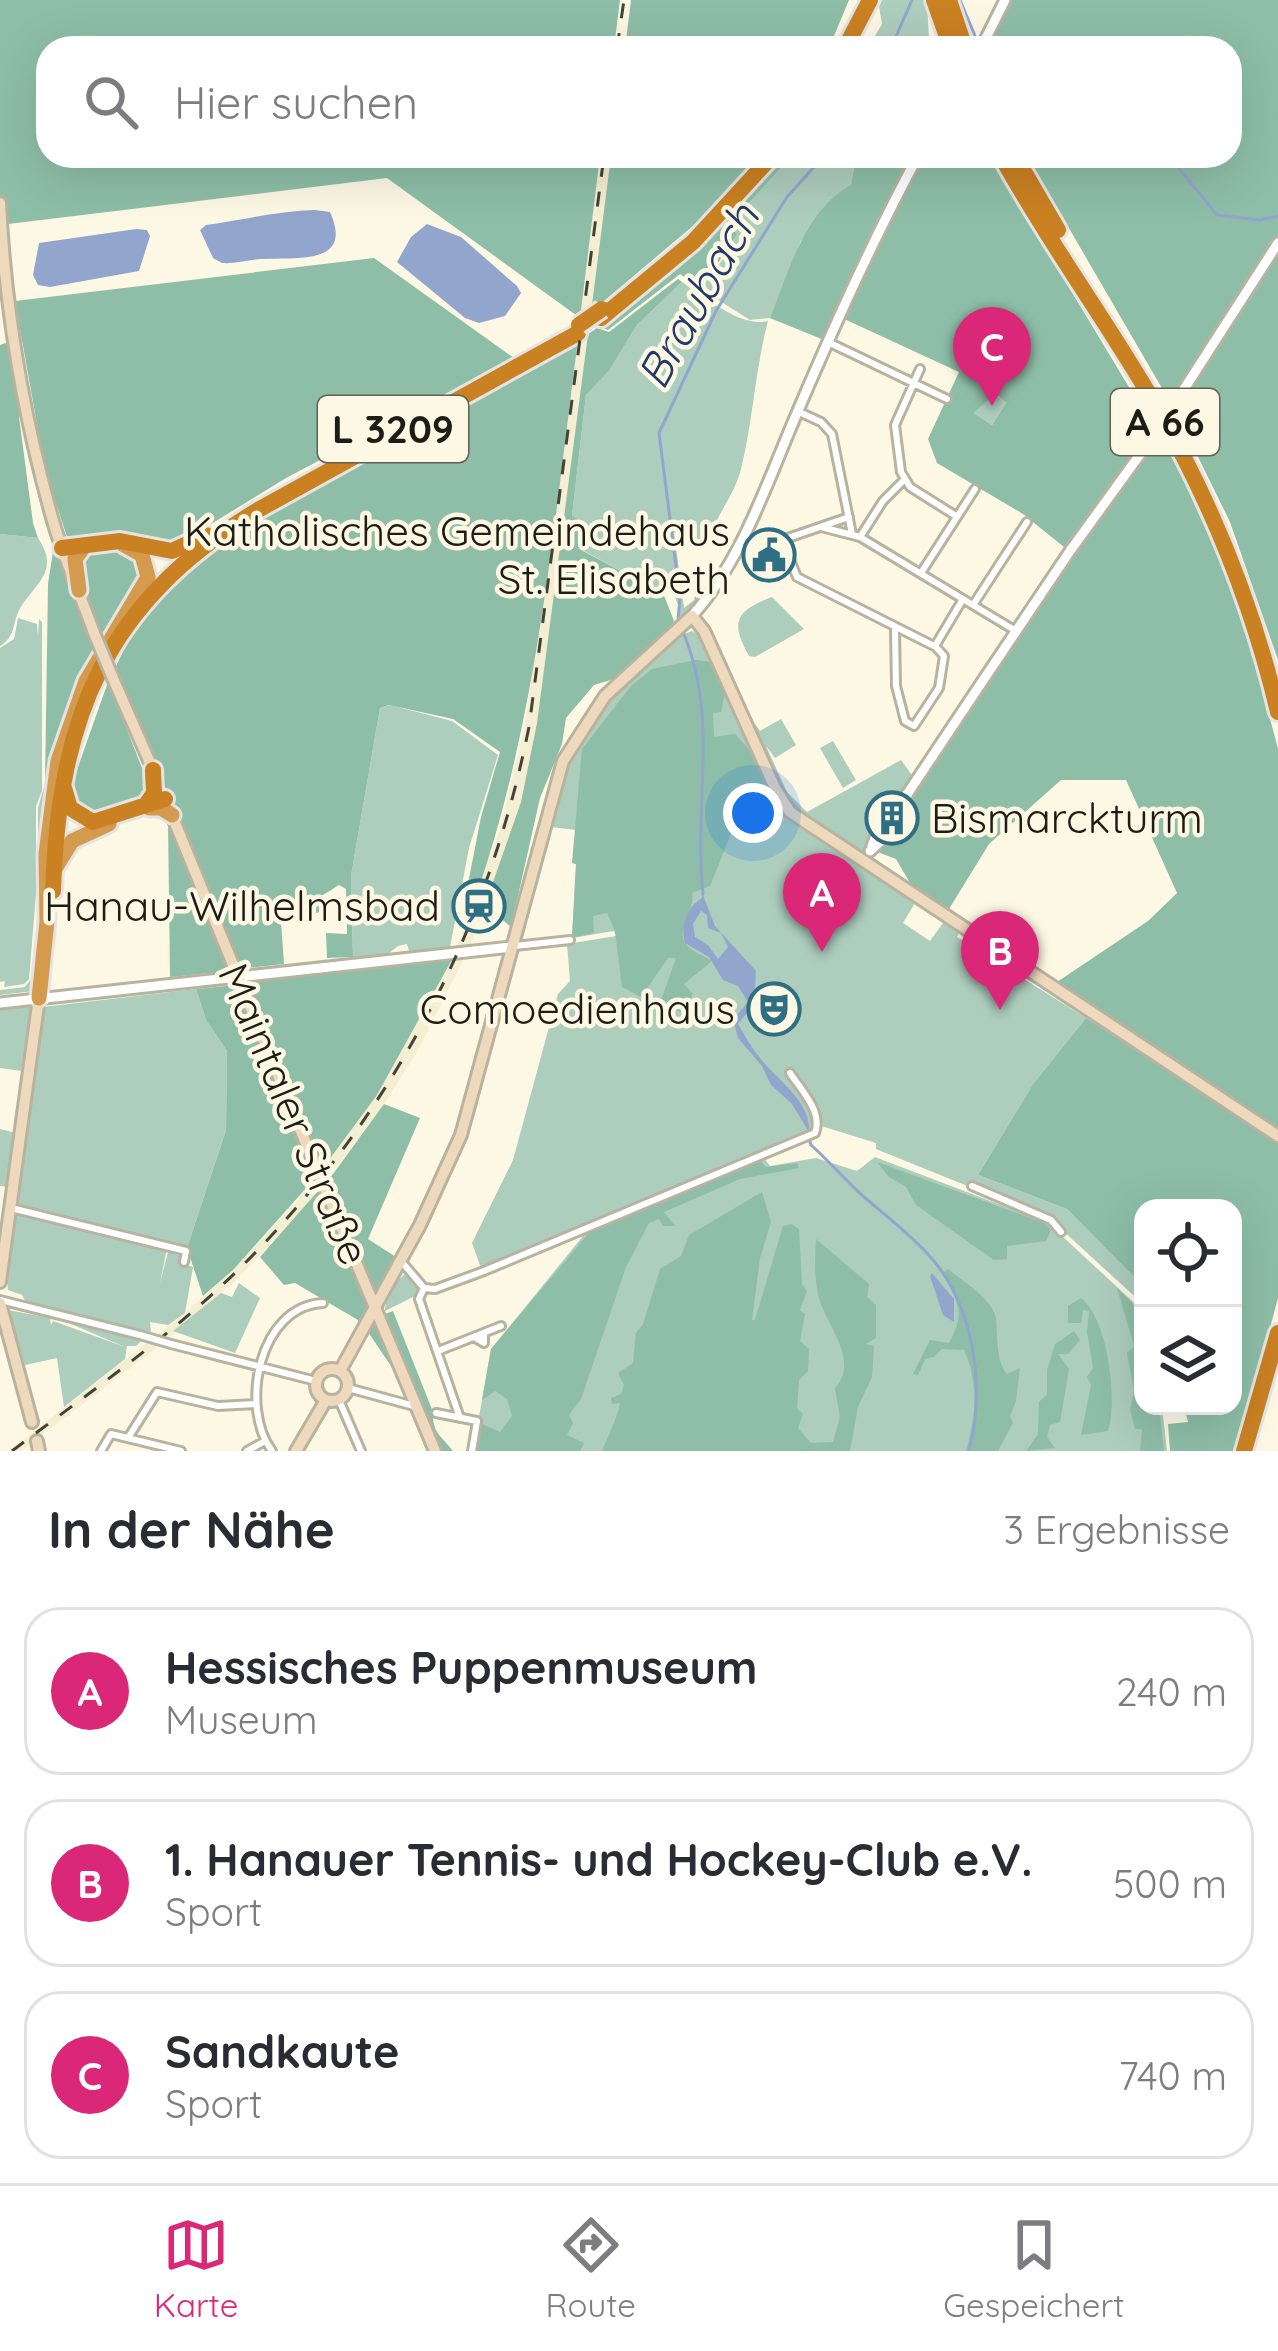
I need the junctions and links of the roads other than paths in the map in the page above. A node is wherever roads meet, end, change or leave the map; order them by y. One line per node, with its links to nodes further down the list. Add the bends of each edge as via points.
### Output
1 (856, 0): 6 (highway)
2 (870, 0): 7 (highway)
3 (934, 0): 8 (highway)
4 (949, 0): 9 (highway)
5 (1004, 0): 10 (street)
6 (841, 36)
7 (851, 36)
8 (948, 36)
9 (961, 36)
10 (987, 36)
11 (758, 168): 17 (highway, L 3209, bridge, via 693,242)
12 (912, 168): 18 (street)
13 (1008, 168): 44 (highway, A 66, via 1195,482 1240,588)
14 (1022, 168): 43 (highway, A 66, via 1196,465)
15 (0, 203): 29 (main road, via 10,318)
16 (1278, 243): 41 (street, bridge)
17 (579, 329): 30 (highway, L 3209); 45 (highway, L 3209, via 258,510 184,562 113,646)
18 (828, 342): 20 (street); 22 (street)
19 (920, 369): 20 (street)
20 (913, 384): 21 (street); 23 (street, via 894,429)
21 (947, 399)
22 (797, 411): 26 (street, via 832,434); 33 (street)
23 (904, 480): 25 (street); 31 (street)
24 (975, 489): 25 (street)
25 (956, 516): 34 (street)
26 (849, 517): 28 (street); 31 (street)
27 (1027, 522): 37 (street)
28 (821, 527): 31 (street); 32 (street)
29 (62, 533): 30 (highway, via 172,550); 35 (highway); 38 (highway, via 142,555 146,583)
30 (207, 535): 38 (highway, L 3209)
31 (856, 535): 34 (street)
32 (782, 540): 33 (street); 40 (street, via 797,577)
33 (742, 541): 39 (street)
34 (921, 573): 36 (street)
35 (79, 590): 46 (main road, bridge)
36 (963, 599): 37 (street); 42 (street)
37 (973, 605): 41 (street)
38 (128, 611): 54 (highway, L 3209, via 86,681 58,761)
39 (692, 616): 48 (main road, via 786,807); 50 (main road, via 614,687 577,736 555,783)
40 (895, 630): 42 (street); 42 (street, via 898,702 911,725 939,688 944,659)
41 (1016, 631): 48 (street, via 908,793 883,817)
42 (935, 646)
43 (1278, 682)
44 (1278, 712)
45 (68, 748): 47 (highway, via 65,798 80,817 102,821); 49 (highway, L 3209)
46 (153, 770): 47 (highway)
47 (158, 806): 49 (highway, via 68,844); 55 (main road, Maintaler Straße)
48 (867, 856): 59 (main road)
49 (53, 891): 54 (highway, L 3209)
50 (516, 927): 52 (street); 53 (main road)
51 (570, 940): 52 (street)
52 (535, 945): 53 (street)
53 (511, 947): 55 (street); 63 (main road, via 461,1135)
54 (42, 959): 56 (highway, L 3209)
55 (237, 978): 56 (street); 66 (main road, Maintaler Straße, bridge)
56 (39, 998): 57 (street); 61 (main road, L 3209)
57 (0, 1003)
58 (790, 1073): 68 (street, via 819,1122 809,1136 488,1270)
59 (1278, 1136)
60 (972, 1186): 62 (street, via 1051,1220)
61 (10, 1208): 64 (street, via 186,1251); 65 (main road, L 3209)
62 (1061, 1232)
63 (401, 1261): 67 (main road); 68 (street)
64 (184, 1262)
65 (0, 1282)
66 (364, 1282): 67 (main road); 71 (main road, Maintaler Straße)
67 (387, 1286): 71 (main road)
68 (424, 1288): 76 (street, via 418,1299)
69 (0, 1301): 78 (street, bridge); 87 (main road)
70 (323, 1303): 78 (street, via 286,1319)
71 (375, 1307): 73 (main road); 74 (main road, Maintaler Straße)
72 (501, 1326): 76 (street)
73 (363, 1328): 74 (main road); 79 (main road)
74 (385, 1332): 84 (main road, Maintaler Straße)
75 (1278, 1333): 98 (highway)
76 (438, 1351): 86 (street)
77 (1278, 1364): 98 (highway)
78 (260, 1367): 80 (street); 83 (street)
79 (340, 1371): 80 (main road, via 323,1371); 81 (main road)
80 (316, 1381): 82 (main road, via 318,1393)
81 (348, 1388): 82 (main road); 84 (street)
82 (332, 1400): 94 (main road); 95 (street)
83 (256, 1404): 88 (street, via 218,1406 157,1392); 89 (street)
84 (416, 1407): 96 (main road, Maintaler Straße)
85 (436, 1413): 86 (street)
86 (460, 1418): 97 (street, via 477,1421)
87 (32, 1422)
88 (128, 1438): 90 (street, via 108,1434); 91 (street)
89 (265, 1441): 92 (street); 93 (street)
90 (101, 1451)
91 (181, 1451)
92 (247, 1451)
93 (272, 1451)
94 (296, 1451)
95 (361, 1451)
96 (435, 1451)
97 (472, 1451)
98 (1248, 1451)

